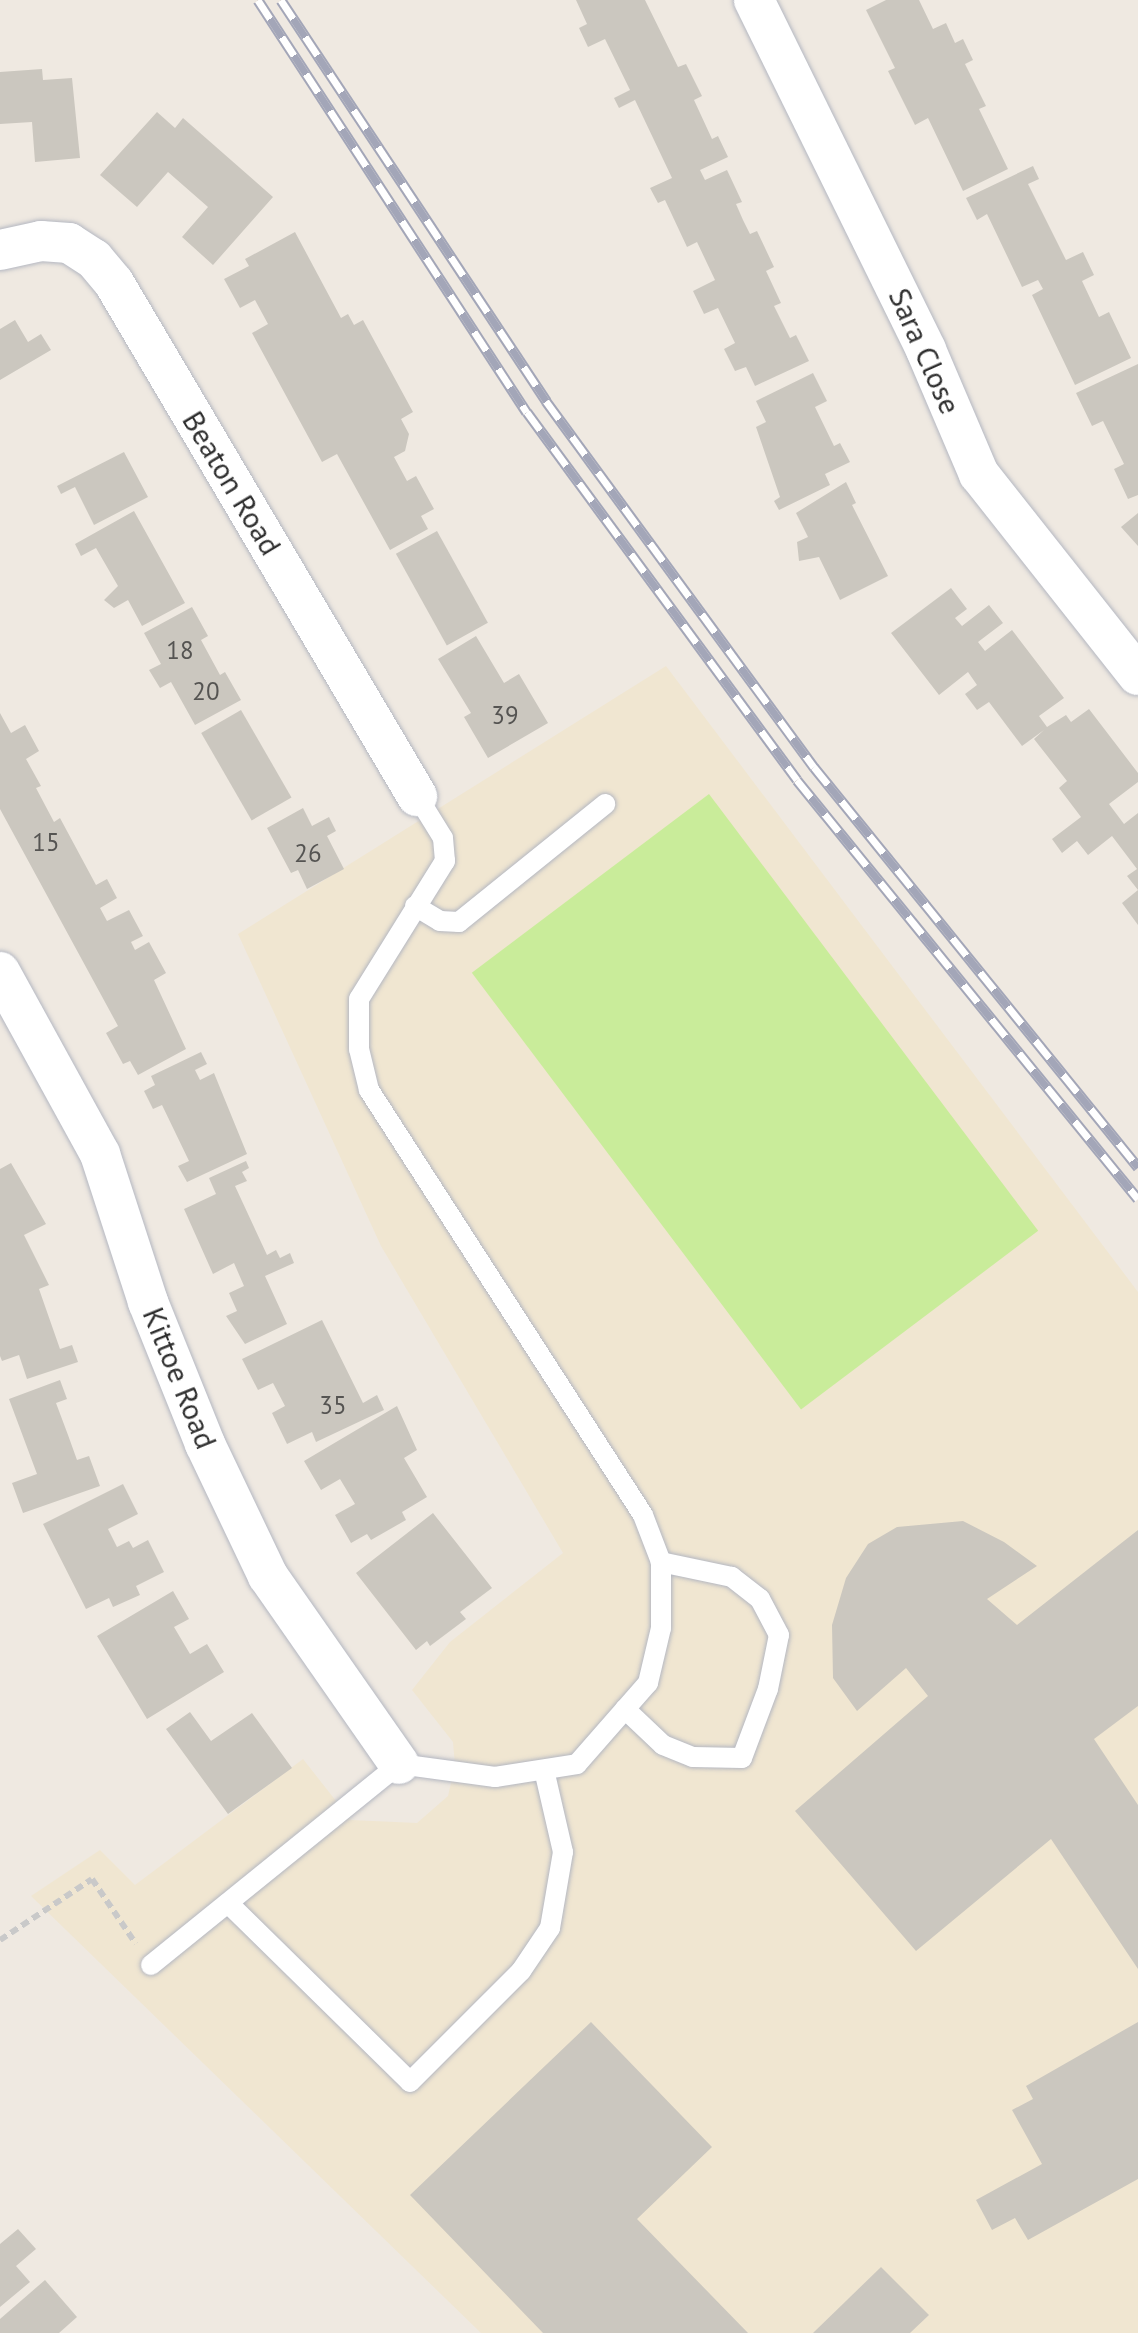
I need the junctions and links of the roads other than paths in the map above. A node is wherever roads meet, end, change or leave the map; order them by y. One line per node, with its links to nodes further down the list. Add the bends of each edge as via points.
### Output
1 (754, 0): 3 (street, Sara Close, via 926,350 979,474)
2 (0, 250): 4 (street, Beaton Road, via 41,240 69,243 94,259 114,284)
3 (1138, 675)
4 (417, 796): 6 (lane, via 442,838 445,861)
5 (605, 804): 6 (lane, via 458,922 440,921)
6 (415, 906): 8 (lane, via 359,999 359,1049 369,1090 643,1516)
7 (0, 972): 10 (street, Kittoe Road, via 100,1154 148,1302 268,1576)
8 (661, 1562): 9 (lane, via 661,1628 648,1683); 9 (lane, via 732,1577 760,1599 779,1635 768,1689 742,1758 693,1757 664,1745)
9 (625, 1709): 11 (lane, via 577,1764)
10 (399, 1764): 11 (lane, via 495,1777); 12 (lane)
11 (544, 1770): 12 (lane, via 562,1852 550,1928 520,1971 410,2082)
12 (228, 1903): 13 (lane)
13 (151, 1965)

